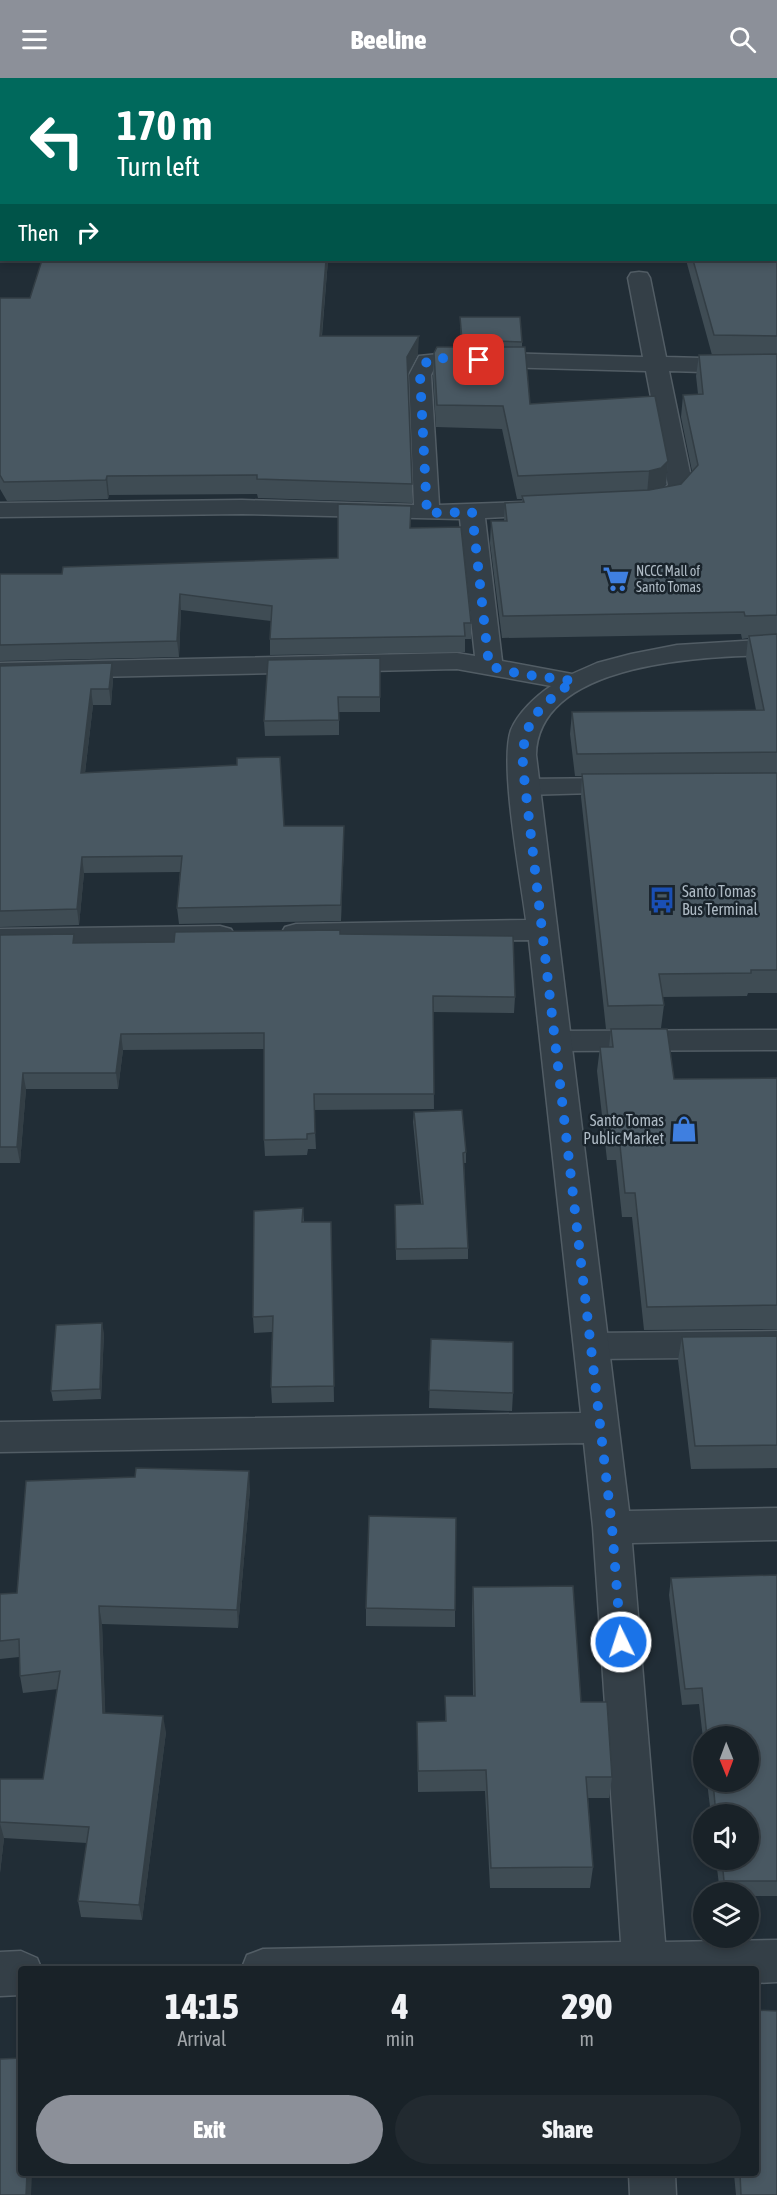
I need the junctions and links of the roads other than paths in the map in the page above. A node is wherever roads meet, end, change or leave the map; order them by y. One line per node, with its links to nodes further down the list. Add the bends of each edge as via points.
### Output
1 (639, 279): 2 (street)
2 (657, 366): 3 (street); 4 (street, via 681,487 668,499); 8 (street, via 458,358 427,361 420,375)
3 (777, 367)
4 (624, 504)
5 (577, 507): 7 (street)
6 (0, 510): 8 (street, via 242,507)
7 (472, 512): 8 (street); 10 (street)
8 (427, 513)
9 (777, 647): 12 (street, via 709,650 654,658)
10 (489, 666): 11 (street, via 422,662); 12 (street)
11 (0, 671)
12 (574, 681): 14 (street, via 550,698 527,725 522,750)
13 (641, 786): 14 (lane)
14 (524, 787): 15 (street)
15 (543, 930): 16 (street); 18 (street)
16 (0, 939)
17 (777, 1040): 18 (lane)
18 (557, 1041): 20 (street)
19 (777, 1344): 20 (lane)
20 (591, 1346): 21 (street)
21 (601, 1428): 22 (street); 24 (street)
22 (0, 1437)
23 (777, 1524): 24 (street)
24 (612, 1527): 26 (street)
25 (777, 1961): 26 (street)
26 (645, 1966)
27 (18, 1973): 28 (street)
28 (0, 1974)
29 (652, 2176): 30 (street)
30 (653, 2195)

